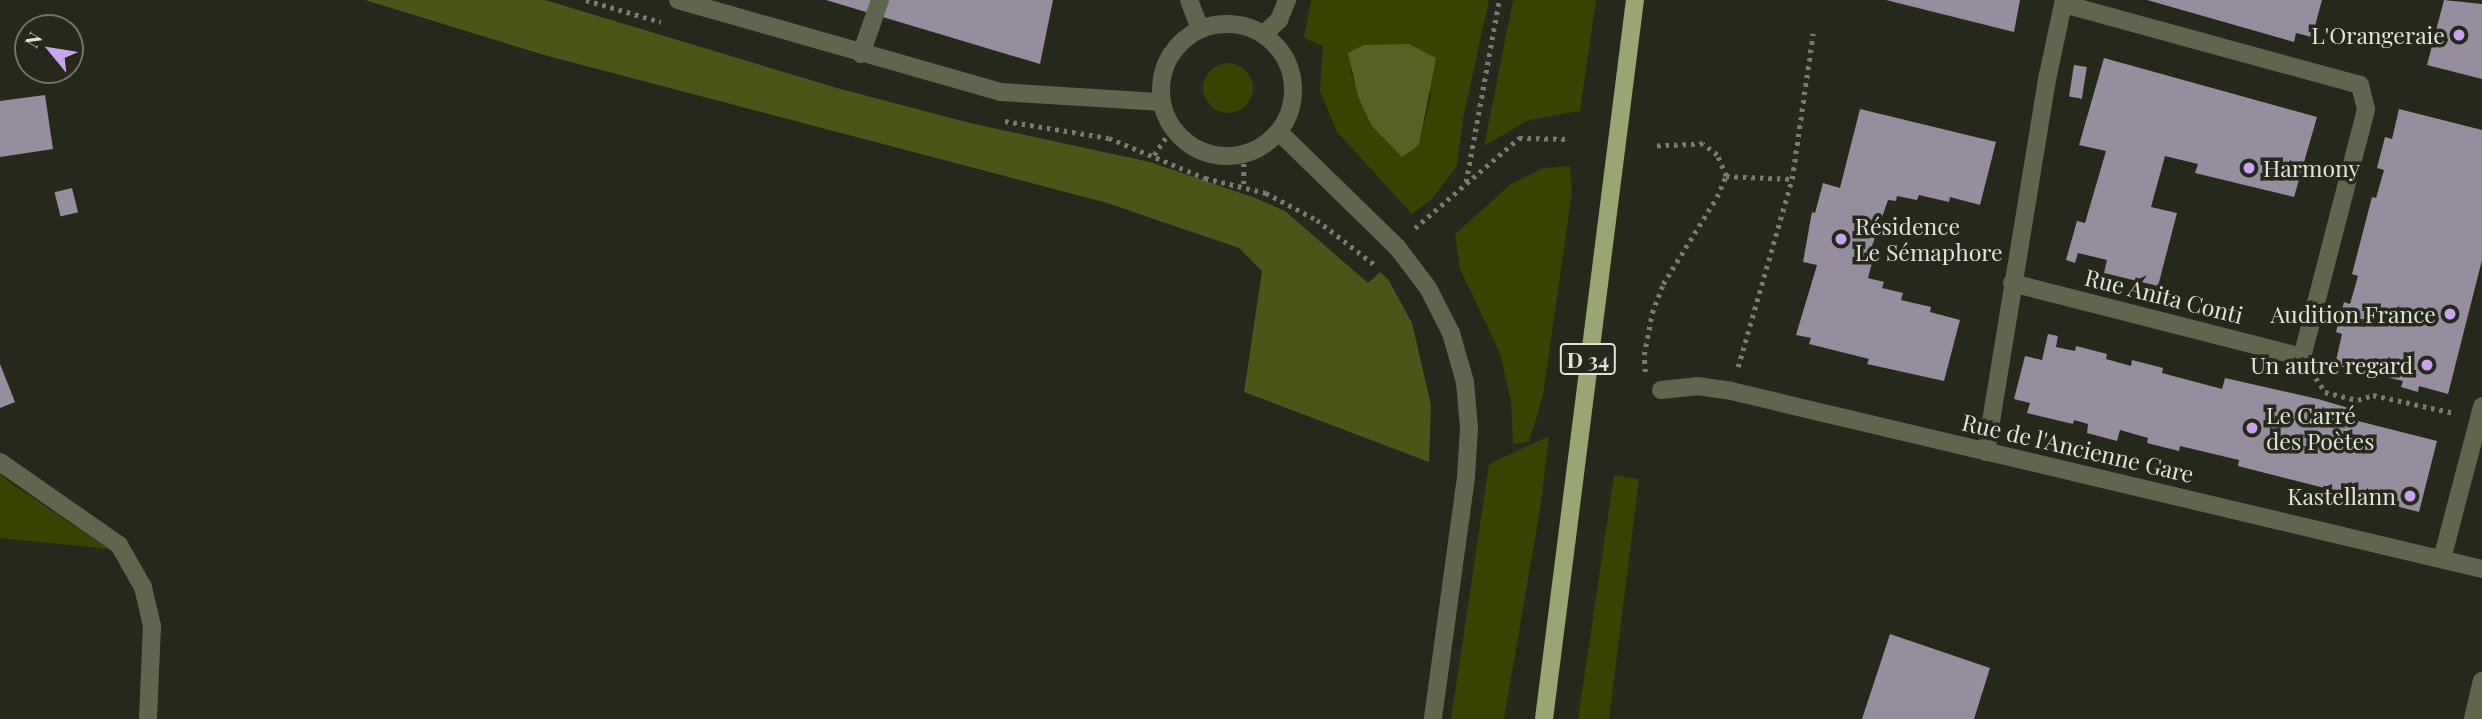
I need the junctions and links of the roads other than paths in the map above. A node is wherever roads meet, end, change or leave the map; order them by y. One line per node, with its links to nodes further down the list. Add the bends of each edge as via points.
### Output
1 (678, 0): 9 (street)
2 (880, 0): 9 (street)
3 (1189, 0): 7 (street)
4 (1287, 0): 8 (street, via 1279,20)
5 (1635, 0): 22 (main road, D 34)
6 (2063, 2): 12 (street); 12 (street, Rue Anita Conti, via 2360,85 2366,109 2302,357)
7 (1200, 29): 8 (street, via 1222,24); 10 (street, via 1182,41 1169,59 1162,80)
8 (1264, 34): 11 (street, via 1280,49 1294,91 1291,112)
9 (861, 54): 10 (street, via 1001,92)
10 (1162, 102): 11 (street, via 1172,127 1201,152 1222,157 1244,155)
11 (1279, 132): 21 (street, via 1396,247 1428,288 1451,333 1465,382 1469,428 1466,477)
12 (2012, 283): 15 (street)
13 (1661, 390): 15 (street, Rue de l'Ancienne Gare, via 1697,386 1731,391)
14 (2480, 412): 17 (street)
15 (1986, 452): 17 (street, Rue de l'Ancienne Gare)
16 (0, 462): 20 (street, via 119,545 143,587 152,626)
17 (2442, 559): 18 (street, Rue de l'Ancienne Gare)
18 (2482, 569)
19 (2482, 681): 23 (street)
20 (148, 719)
21 (1433, 719)
22 (1544, 719)
23 (2473, 719)

